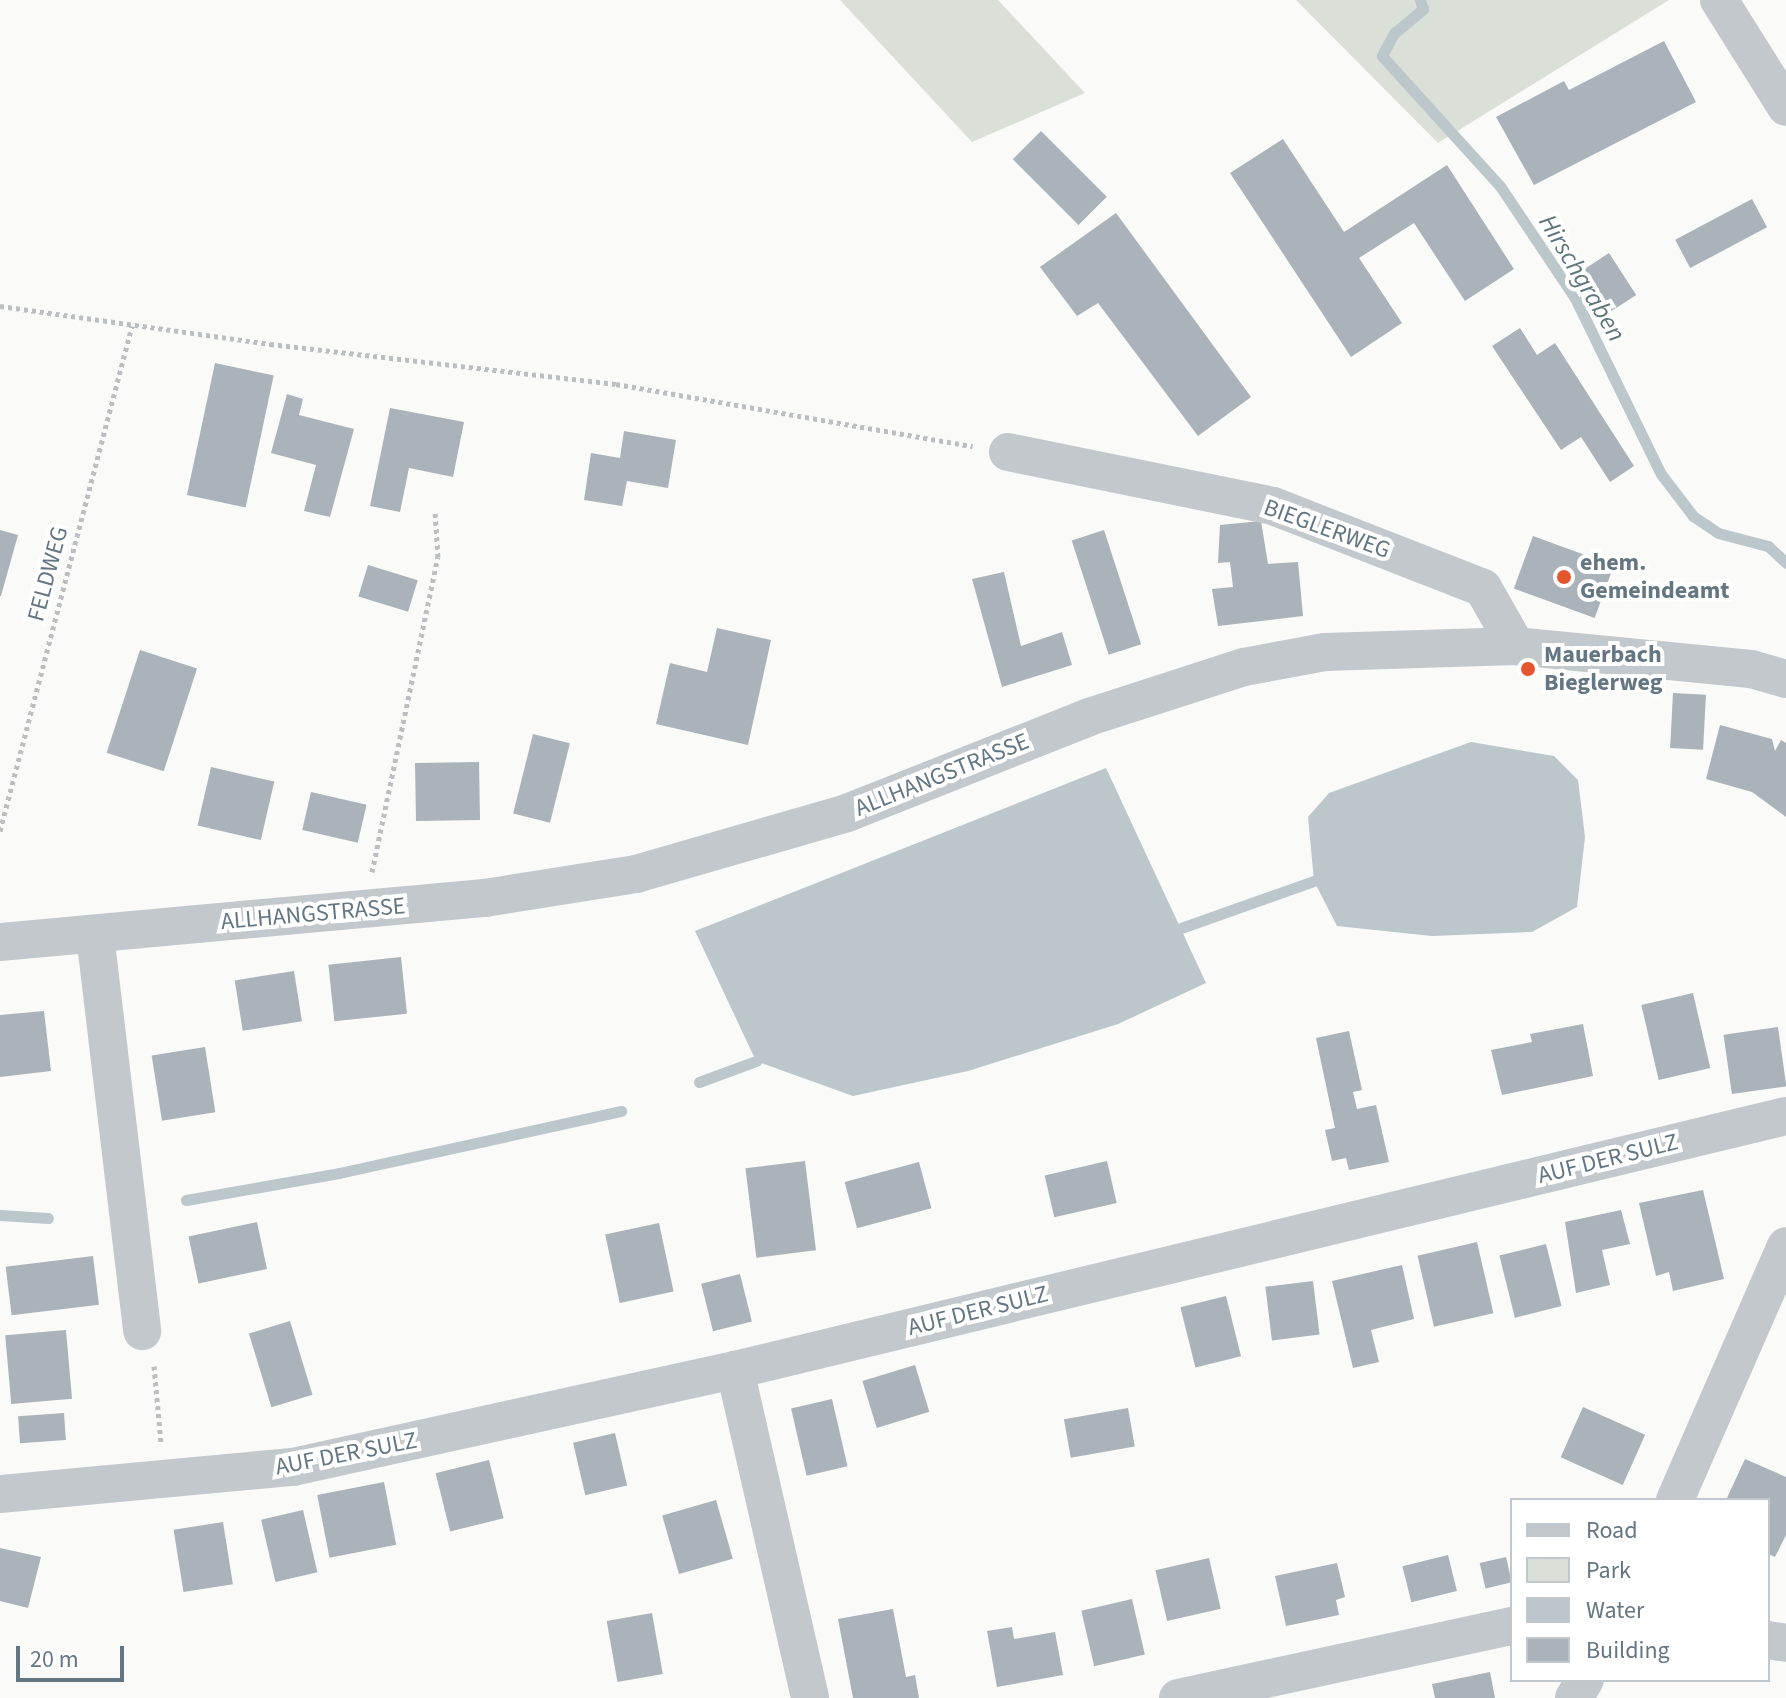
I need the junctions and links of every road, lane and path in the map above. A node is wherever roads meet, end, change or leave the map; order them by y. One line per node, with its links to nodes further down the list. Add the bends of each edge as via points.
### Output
1 (1719, 0): 2 (street)
2 (1786, 107)
3 (0, 306): 4 (path)
4 (132, 326): 5 (path, via 616,384); 9 (path, FELDWEG)
5 (1008, 452): 7 (street, BIEGLERWEG, via 1273,506 1483,588)
6 (435, 512): 10 (path, via 438,557 371,860)
7 (1516, 646): 8 (street, ALLHANGSTRASSE, via 1751,669); 10 (street, ALLHANGSTRASSE, via 1325,652 1244,667 1089,717 847,813 636,874)
8 (1786, 679)
9 (0, 831)
10 (373, 909): 11 (street, ALLHANGSTRASSE)
11 (95, 935): 12 (street, ALLHANGSTRASSE); 15 (street)
12 (0, 942)
13 (1786, 1116): 16 (street, AUF DER SULZ)
14 (1786, 1246): 19 (street)
15 (142, 1331): 17 (path, via 152,1351)
16 (735, 1370): 17 (street, AUF DER SULZ, via 293,1467); 21 (street)
17 (164, 1482): 18 (street, AUF DER SULZ)
18 (0, 1494)
19 (1676, 1498)
20 (1510, 1626): 22 (street)
21 (810, 1698)
22 (1178, 1698)

